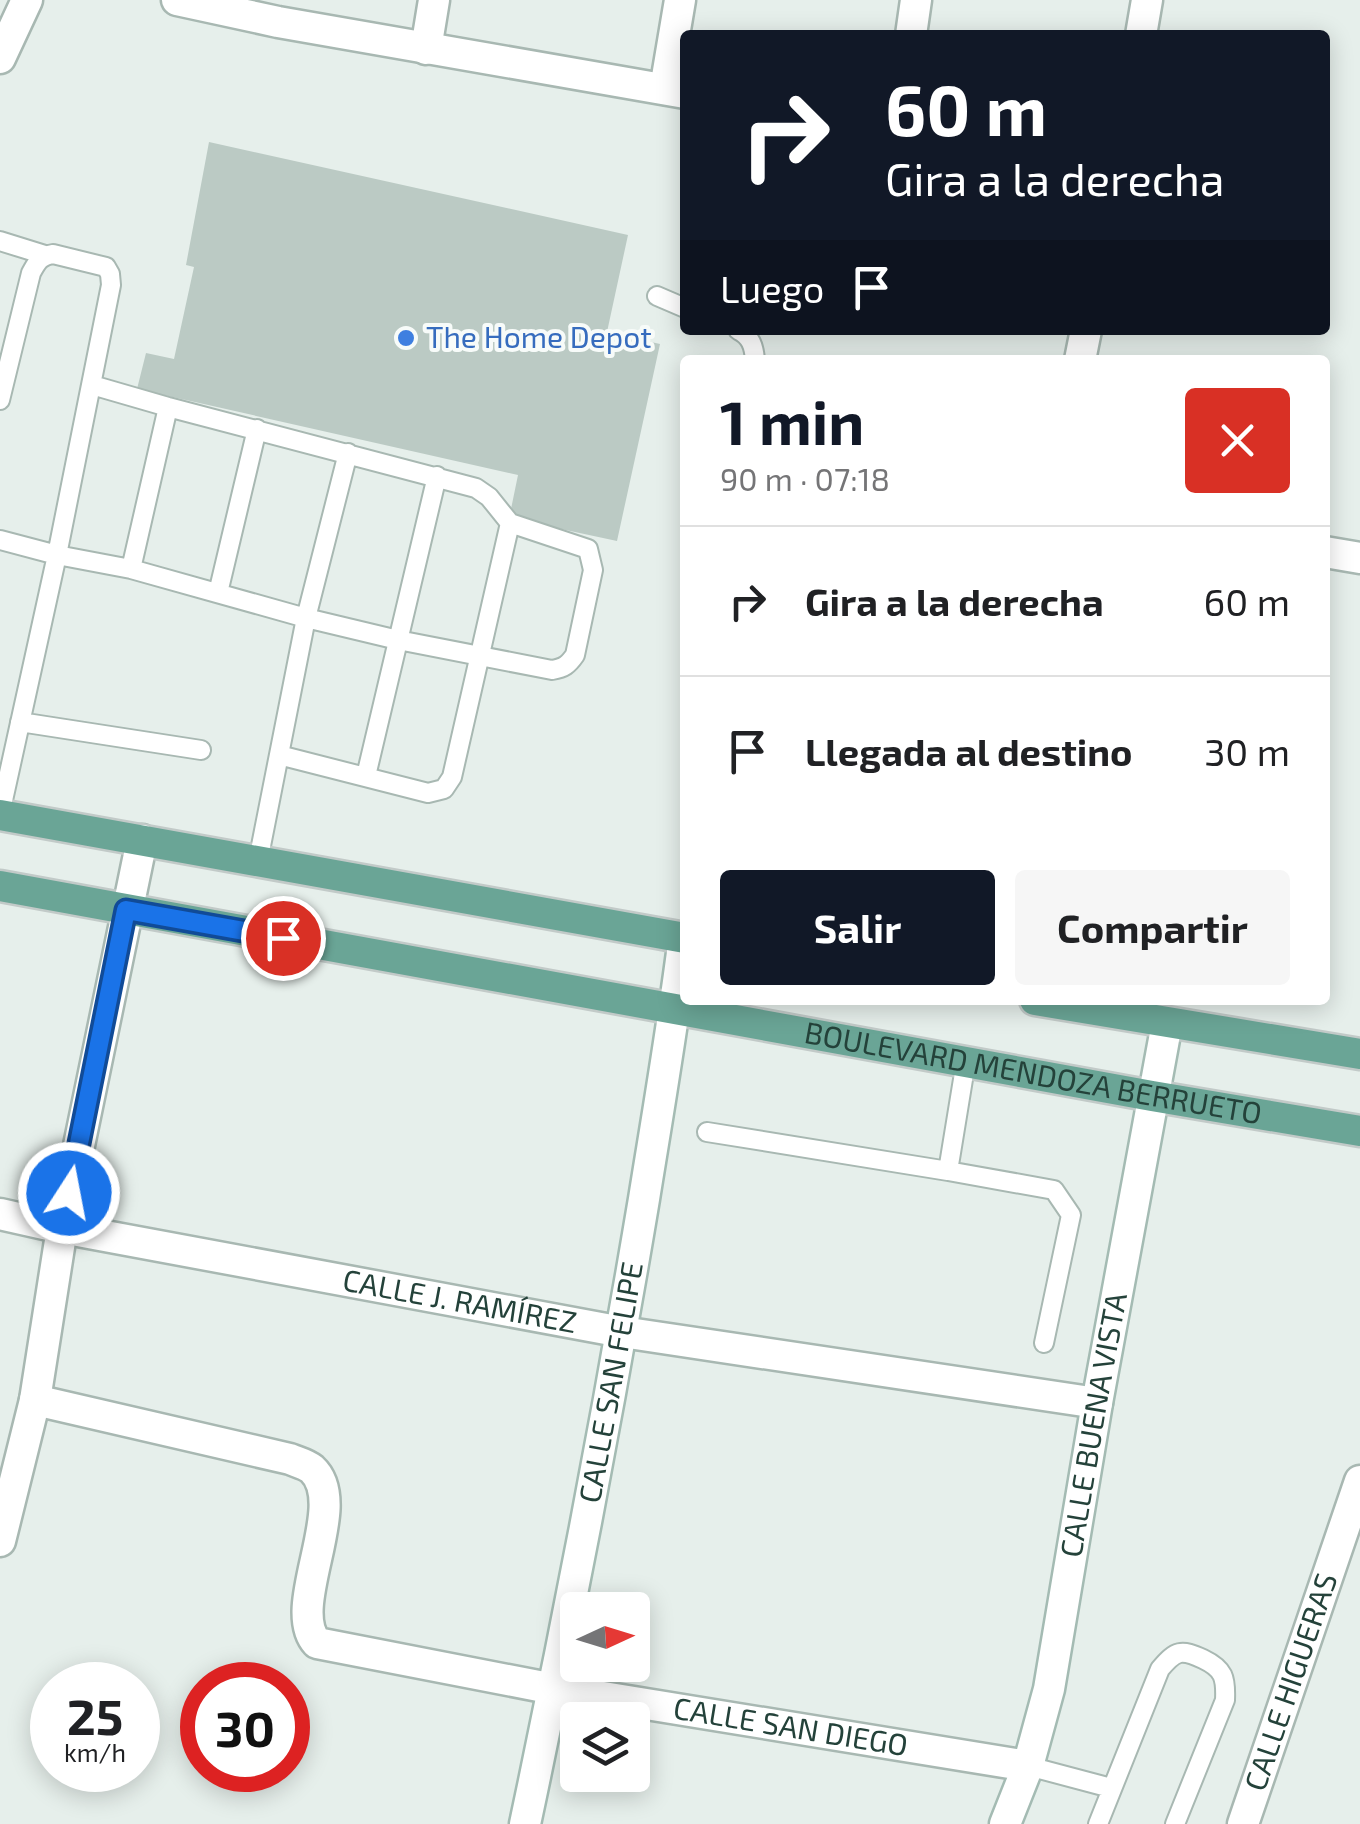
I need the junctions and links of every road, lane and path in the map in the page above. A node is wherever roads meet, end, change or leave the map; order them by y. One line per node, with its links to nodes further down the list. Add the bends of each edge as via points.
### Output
1 (28, 0): 11 (street)
2 (177, 0): 7 (street)
3 (434, 0): 10 (street)
4 (680, 0): 12 (street)
5 (916, 0): 8 (street)
6 (1146, 0): 9 (street)
7 (283, 11): 10 (street)
8 (912, 30)
9 (1141, 30)
10 (426, 49): 12 (street)
11 (0, 58)
12 (675, 91)
13 (0, 241): 14 (lane)
14 (44, 255): 17 (lane, via 98,264 110,274); 18 (lane, via 31,273)
15 (657, 296): 16 (lane)
16 (680, 306)
17 (92, 384): 19 (lane); 26 (lane)
18 (0, 400)
19 (168, 407): 20 (lane); 28 (lane)
20 (257, 430): 21 (lane); 29 (lane)
21 (348, 453): 22 (lane); 30 (lane)
22 (437, 476): 23 (lane, via 476,488); 31 (lane)
23 (510, 523): 32 (lane); 32 (lane, via 588,549 593,570 575,655 552,670)
24 (0, 540): 26 (lane)
25 (1330, 553): 27 (street)
26 (57, 555): 28 (lane); 33 (lane)
27 (1360, 558)
28 (131, 569): 29 (lane)
29 (218, 593): 30 (lane)
30 (306, 618): 31 (lane); 35 (lane)
31 (398, 640): 32 (lane); 36 (lane)
32 (480, 654): 36 (lane, via 444,789 428,793)
33 (20, 722): 34 (lane); 37 (lane)
34 (201, 750)
35 (279, 754): 36 (lane); 39 (lane)
36 (366, 776)
37 (0, 814): 38 (main road)
38 (142, 840): 39 (main road); 41 (street)
39 (258, 861): 42 (main road)
40 (0, 886): 41 (main road, BOULEVARD MENDOZA BERRUETO)
41 (126, 910): 45 (main road, BOULEVARD MENDOZA BERRUETO); 54 (street)
42 (680, 936)
43 (680, 969): 45 (street, CALLE SAN FELIPE)
44 (1090, 1005): 46 (main road)
45 (675, 1008): 48 (main road, BOULEVARD MENDOZA BERRUETO); 55 (street, CALLE SAN FELIPE)
46 (1168, 1012): 47 (main road); 49 (street, CALLE BUENA VISTA)
47 (1360, 1054)
48 (966, 1062): 49 (main road, BOULEVARD MENDOZA BERRUETO); 52 (lane)
49 (1152, 1096): 50 (main road, BOULEVARD MENDOZA BERRUETO); 58 (street, CALLE BUENA VISTA)
50 (1360, 1131)
51 (707, 1132): 52 (lane)
52 (948, 1172): 56 (lane, via 1054,1190 1071,1215)
53 (0, 1214): 54 (street, CALLE J. RAMÍREZ)
54 (62, 1228): 55 (street, CALLE J. RAMÍREZ); 57 (street)
55 (622, 1332): 58 (street, CALLE J. RAMÍREZ); 61 (street, CALLE SAN FELIPE)
56 (1044, 1343)
57 (35, 1400): 60 (street); 61 (street, CALLE SAN DIEGO, via 310,1467 322,1484 324,1512 307,1614 317,1642)
58 (1096, 1404): 62 (street, CALLE BUENA VISTA, via 1050,1690)
59 (1360, 1481): 68 (street, CALLE HIGUERAS)
60 (0, 1542)
61 (554, 1688): 62 (street, CALLE SAN DIEGO); 64 (street, CALLE SAN FELIPE)
62 (1028, 1766): 63 (lane); 65 (street, CALLE BUENA VISTA)
63 (1111, 1788): 66 (lane); 67 (lane, via 1160,1669 1186,1651 1217,1666 1225,1700)
64 (525, 1824)
65 (1005, 1824)
66 (1098, 1824)
67 (1175, 1824)
68 (1244, 1824)

